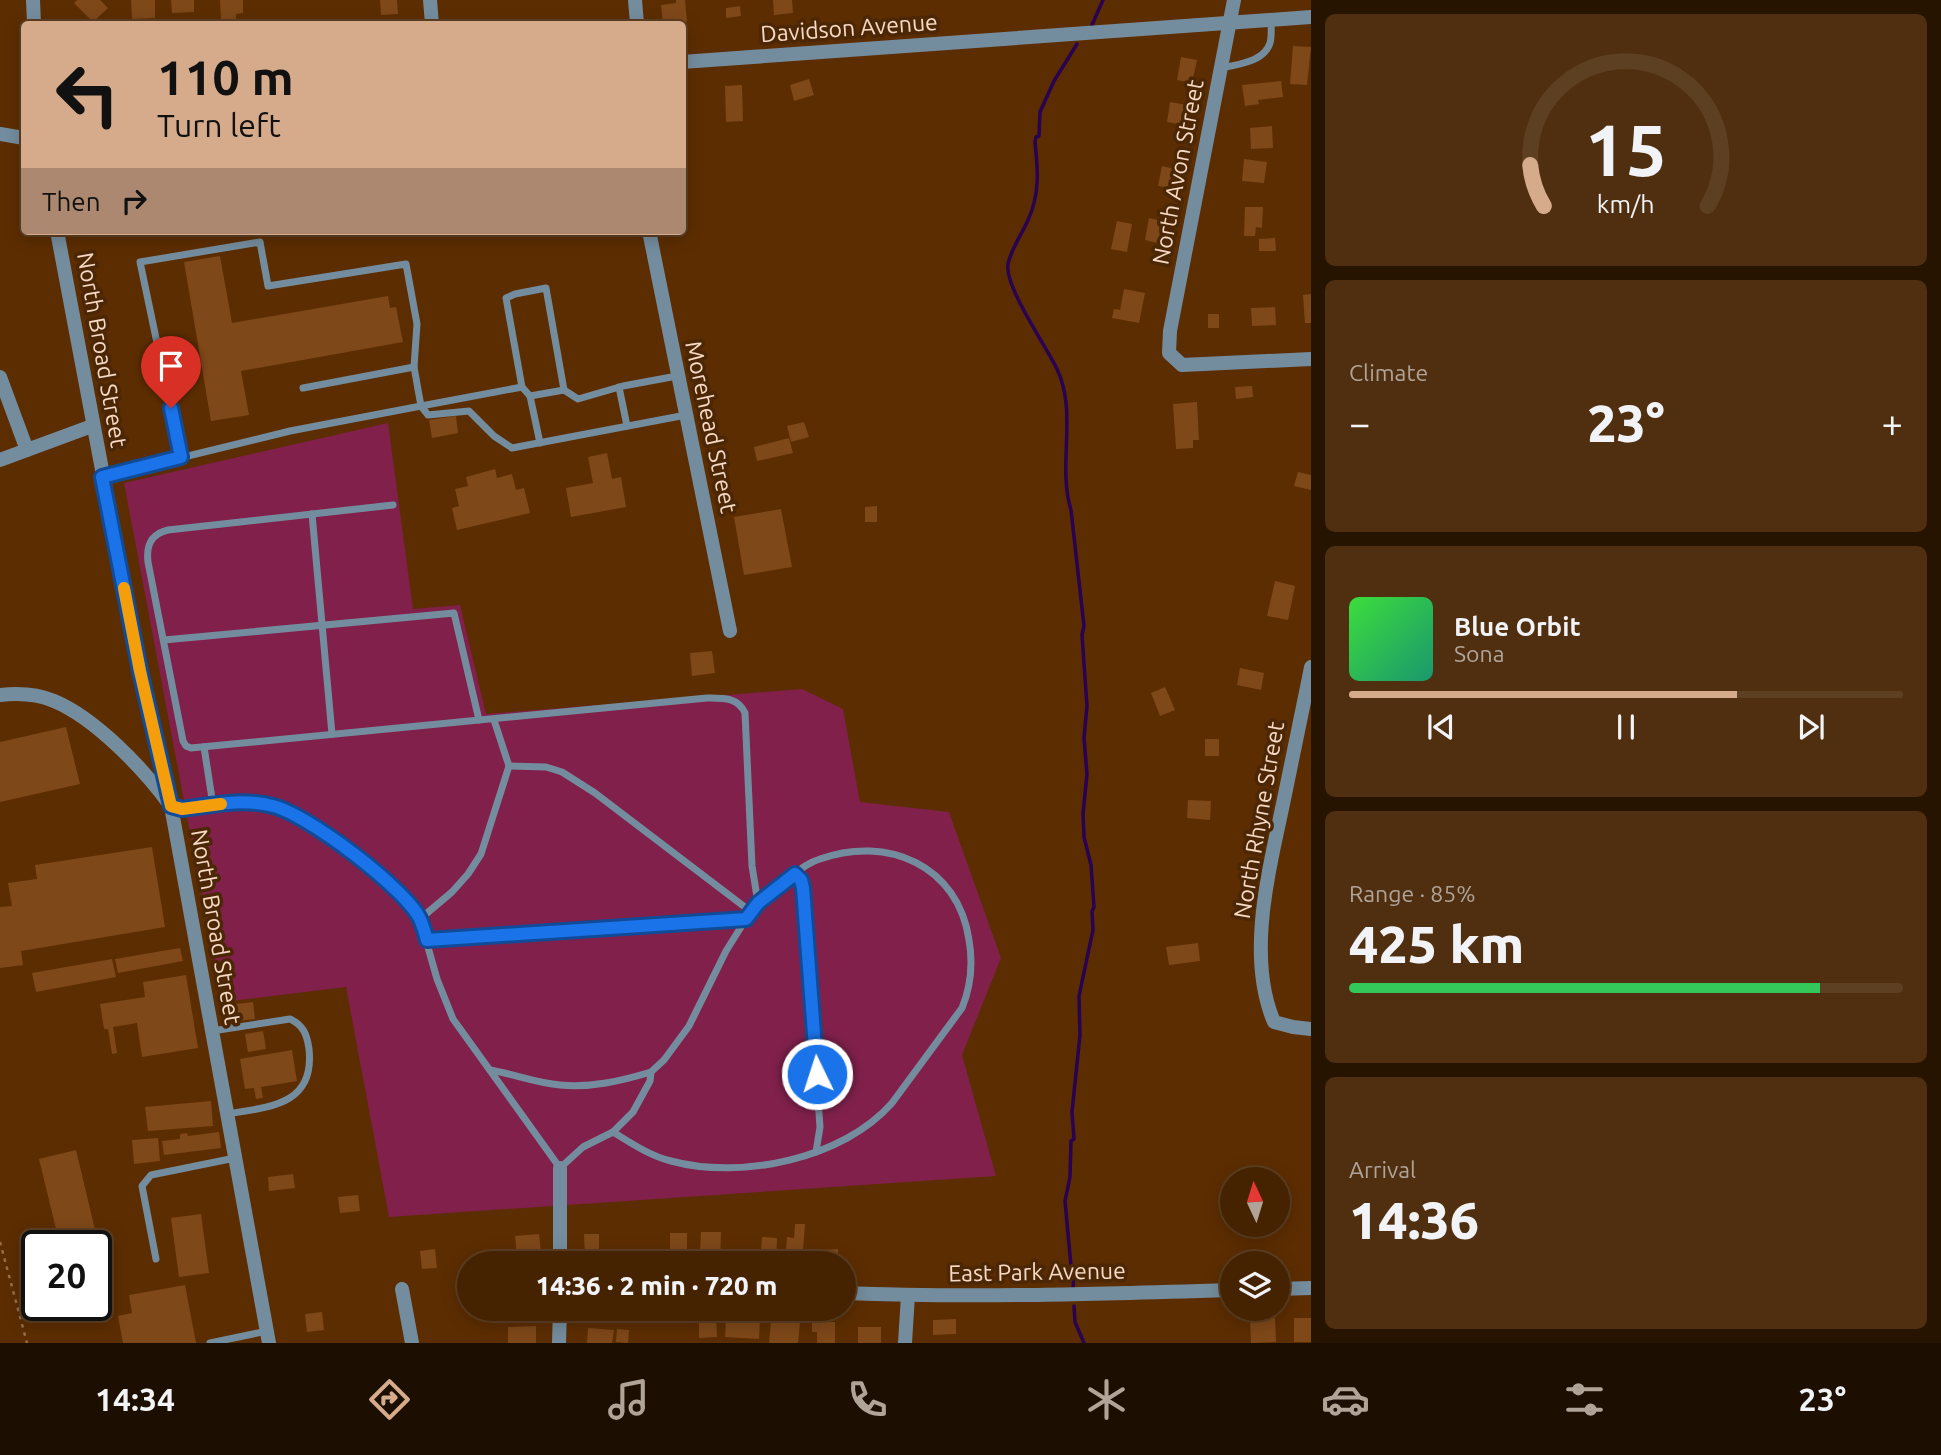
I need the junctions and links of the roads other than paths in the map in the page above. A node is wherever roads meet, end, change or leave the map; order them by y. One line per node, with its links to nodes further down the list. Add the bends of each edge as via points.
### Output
1 (33, 0): 7 (street)
2 (430, 0): 8 (street)
3 (635, 0): 9 (street)
4 (1234, 0): 10 (street, North Avon Street)
5 (1311, 17): 6 (street, Davidson Avenue)
6 (1271, 20): 10 (street, Davidson Avenue); 12 (lane, via 1270,44 1265,51 1253,61)
7 (34, 21)
8 (432, 21)
9 (637, 21)
10 (1231, 24): 11 (street, Davidson Avenue); 12 (street, North Avon Street)
11 (686, 62)
12 (1222, 68): 17 (street, North Avon Street, via 1168,353 1182,365)
13 (0, 134): 14 (street)
14 (21, 138)
15 (58, 235): 28 (street, North Broad Street)
16 (650, 235): 19 (street, Morehead Street)
17 (1311, 359)
18 (414, 367): 23 (lane); 26 (lane); 32 (lane, via 416,324 406,264 268,286 260,242 140,262)
19 (677, 376): 22 (lane); 27 (street, Morehead Street)
20 (0, 377): 31 (street)
21 (522, 387): 24 (lane, via 506,298 546,288); 25 (lane); 26 (lane)
22 (619, 387): 24 (lane, via 578,399); 29 (lane)
23 (303, 388)
24 (564, 390): 25 (lane)
25 (530, 396): 30 (lane)
26 (421, 405): 30 (lane, via 428,415 469,411 512,448); 32 (lane)
27 (686, 415): 29 (lane); 38 (street, Morehead Street)
28 (92, 426): 31 (street); 34 (street, North Broad Street)
29 (627, 426): 30 (lane)
30 (540, 443)
31 (27, 450): 33 (street)
32 (181, 457): 34 (lane)
33 (0, 460)
34 (102, 477): 48 (street, North Broad Street)
35 (393, 505): 36 (lane)
36 (312, 514): 37 (lane); 39 (lane, via 168,530 152,537 148,562)
37 (323, 625): 39 (lane); 42 (lane, via 454,613); 44 (lane)
38 (730, 631)
39 (164, 640): 45 (lane, via 183,741 191,748)
40 (1311, 667): 54 (street, North Rhyne Street, via 1263,903 1262,966 1267,1007 1274,1022)
41 (0, 695): 48 (street, via 31,695 69,708 133,760)
42 (479, 720): 43 (lane); 44 (lane)
43 (494, 720): 46 (lane); 50 (lane, via 707,698 738,702 745,713)
44 (332, 734): 45 (lane)
45 (205, 747): 47 (lane)
46 (509, 766): 51 (lane, via 546,766 562,772); 52 (lane, via 474,866)
47 (213, 804): 48 (lane, via 182,809); 52 (lane, via 250,802 295,813 366,865)
48 (171, 806): 55 (street, North Broad Street)
49 (795, 874): 50 (lane); 60 (lane, via 803,888 820,1127); 60 (lane, via 817,859 839,853 876,850 904,857 927,869 949,889 962,911 970,945 969,988 948,1028 881,1114 857,1133)
50 (758, 903): 51 (lane)
51 (748, 915): 53 (lane); 57 (lane, via 689,1026)
52 (420, 919): 53 (lane)
53 (427, 940): 56 (lane, via 449,1011)
54 (1311, 1029)
55 (211, 1031): 58 (street, North Broad Street); 58 (lane, via 290,1018 307,1038 310,1063 302,1089 277,1104)
56 (490, 1070): 57 (lane, via 580,1086); 62 (lane)
57 (651, 1072): 59 (lane, via 633,1112)
58 (227, 1114): 61 (street, North Broad Street)
59 (612, 1132): 60 (lane, via 650,1154 692,1166 753,1165); 62 (lane, via 583,1147)
60 (816, 1152)
61 (236, 1158): 64 (lane, via 151,1175 142,1186); 72 (street, North Broad Street)
62 (560, 1168): 63 (street)
63 (561, 1251)
64 (156, 1259)
65 (1311, 1287): 66 (street)
66 (1290, 1288)
67 (402, 1289): 74 (street)
68 (1220, 1290): 70 (street, East Park Avenue)
69 (856, 1294): 70 (street, East Park Avenue)
70 (908, 1296): 76 (street)
71 (560, 1321): 75 (street)
72 (269, 1337): 73 (lane)
73 (210, 1343)
74 (412, 1343)
75 (559, 1343)
76 (905, 1343)

